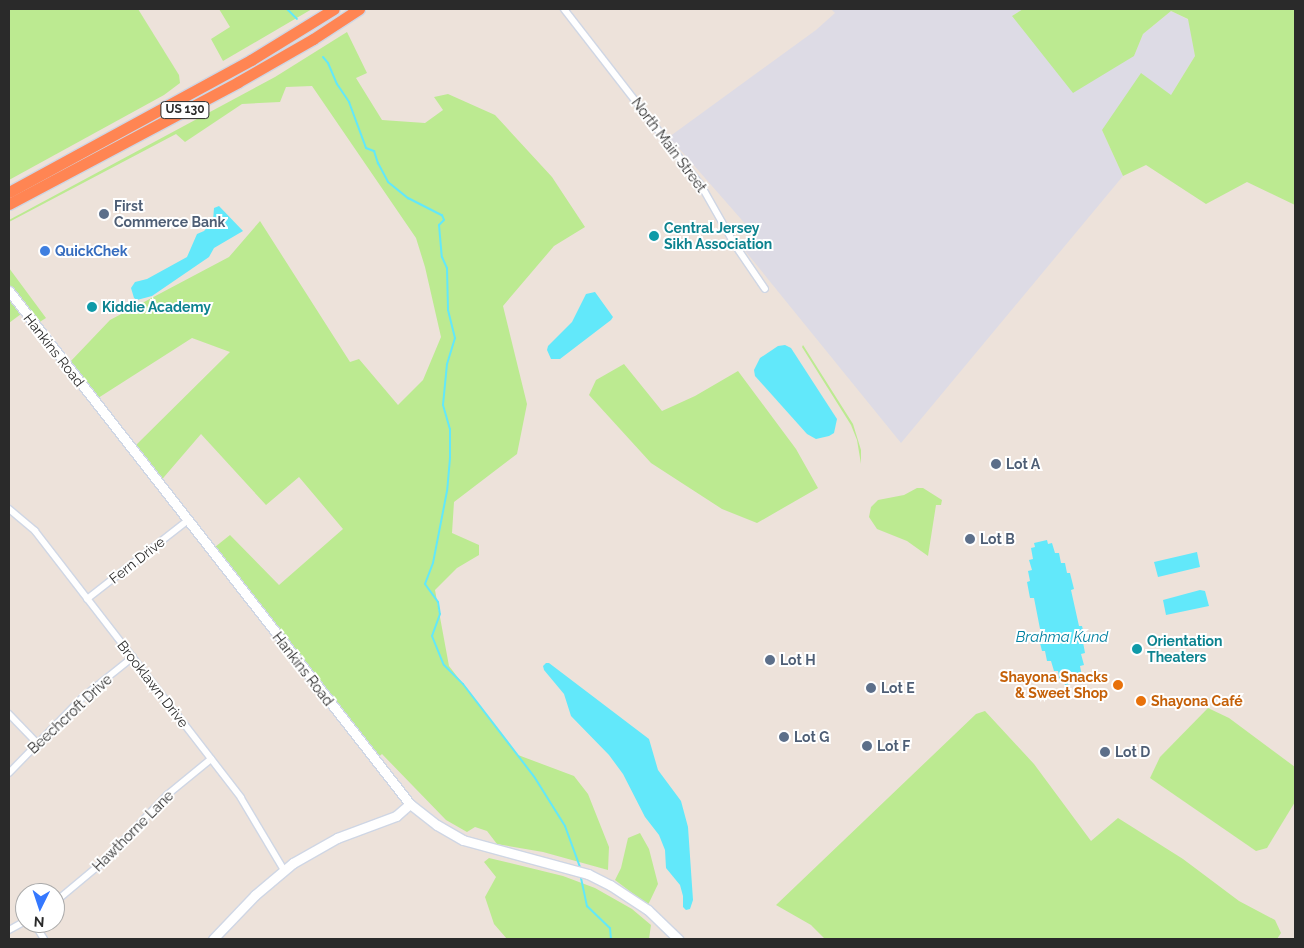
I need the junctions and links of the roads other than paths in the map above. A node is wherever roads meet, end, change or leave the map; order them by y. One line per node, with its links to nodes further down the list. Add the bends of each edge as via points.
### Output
1 (334, 9): 6 (highway, US 130, via 251,60)
2 (359, 9): 5 (highway, US 130)
3 (366, 9): 5 (highway)
4 (564, 9): 8 (street, North Main Street, via 702,186 735,246)
5 (340, 21): 7 (highway, US 130, via 238,82)
6 (9, 192)
7 (9, 204)
8 (765, 289)
9 (9, 292): 11 (main road, Hankins Road)
10 (9, 509): 12 (street, Brooklawn Drive, via 36,531)
11 (187, 521): 12 (street, Fern Drive); 18 (main road, Hankins Road)
12 (87, 599): 13 (street, Brooklawn Drive)
13 (133, 657): 15 (street, Beechcroft Drive, via 83,697); 16 (street, Brooklawn Drive)
14 (9, 714): 15 (street)
15 (38, 744): 17 (street, Beechcroft Drive)
16 (211, 759): 19 (street, Brooklawn Drive, via 256,820); 20 (street, Hawthorne Lane, via 167,795 102,862)
17 (9, 773)
18 (410, 804): 19 (main road, via 396,816 337,838); 22 (main road, Hankins Road, via 463,840 588,874 610,885 648,910)
19 (284, 870): 21 (main road)
20 (65, 893)
21 (212, 939)
22 (678, 939)

